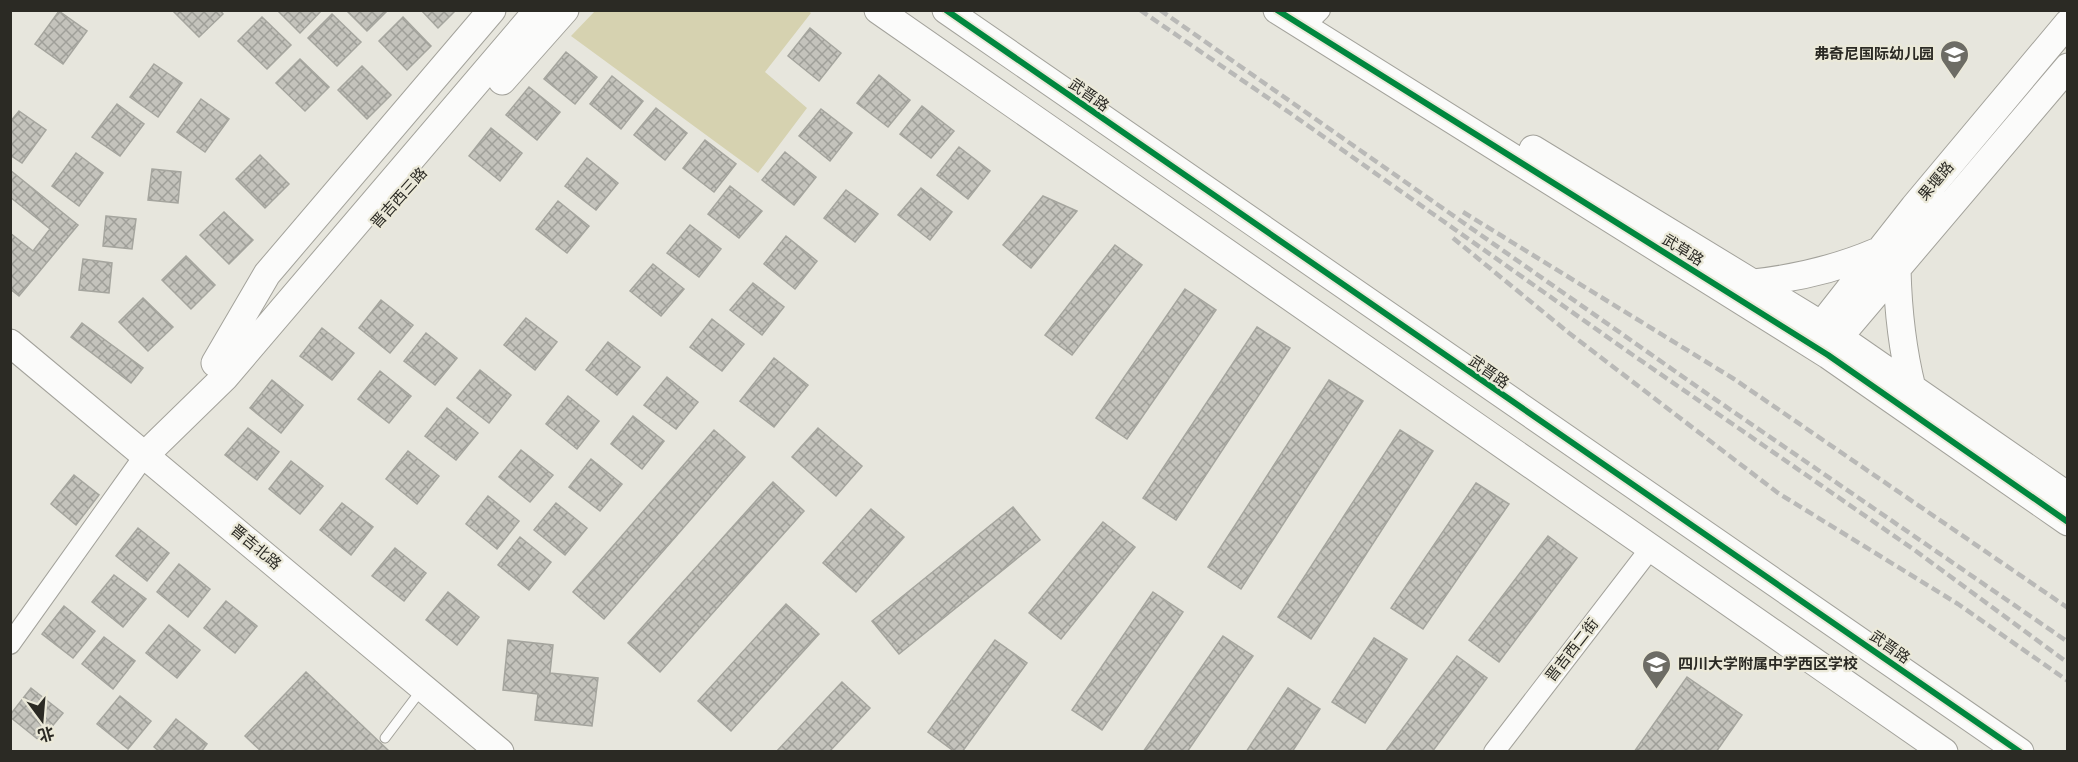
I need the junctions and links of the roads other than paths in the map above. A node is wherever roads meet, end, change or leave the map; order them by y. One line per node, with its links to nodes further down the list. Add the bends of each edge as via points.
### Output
1 (492, 10): 15 (street, 晋吉西三路, via 267,273)
2 (519, 10): 15 (street, 晋吉西三路)
3 (538, 10): 15 (street, 晋吉西三路)
4 (565, 10): 15 (street, 晋吉西三路, via 293,316)
5 (878, 10): 20 (street)
6 (946, 10): 27 (street, 武晋路)
7 (1277, 10): 13 (street, 武草路)
8 (1314, 12): 12 (street, 武草路)
9 (2067, 23): 11 (street, 果堰路)
10 (2067, 67): 11 (street, 果堰路)
11 (1888, 260): 12 (street, via 1846,264 1795,278); 13 (street, 果堰路); 16 (street)
12 (1754, 283): 13 (street, 武草路)
13 (1824, 340): 16 (street, 武草路); 19 (street, 武草路)
14 (10, 343): 17 (street, 晋吉北路)
15 (220, 370): 17 (street, 晋吉西三路, via 154,428)
16 (1911, 388): 18 (street, 武草路)
17 (145, 455): 21 (street); 22 (street, 晋吉北路)
18 (2067, 496)
19 (2067, 522)
20 (1650, 549): 25 (street, 晋吉西二街); 26 (street)
21 (10, 644)
22 (423, 687): 23 (lane); 24 (street, 晋吉北路)
23 (385, 738)
24 (500, 752)
25 (1494, 752)
26 (1944, 752)
27 (2020, 752)

